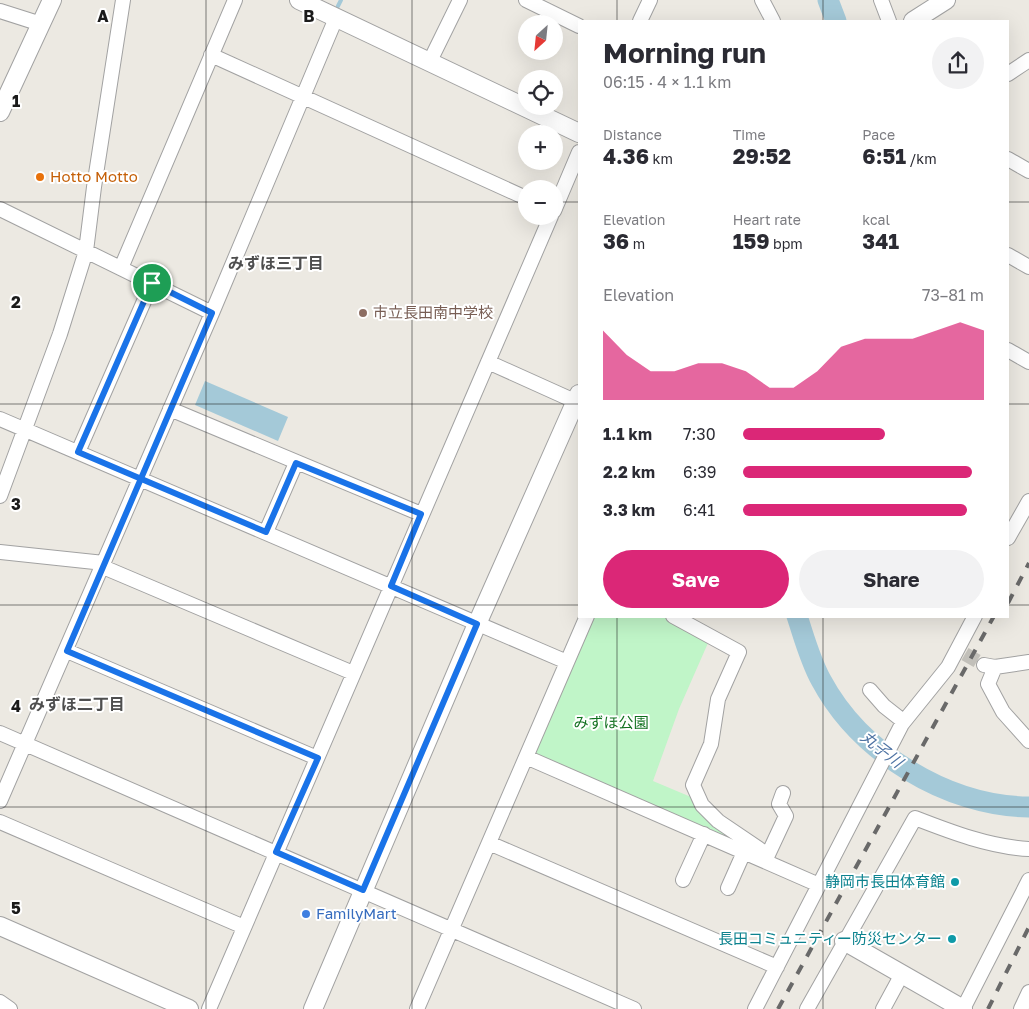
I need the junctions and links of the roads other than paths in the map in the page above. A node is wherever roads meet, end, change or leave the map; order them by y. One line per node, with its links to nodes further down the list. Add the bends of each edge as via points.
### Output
1 (52, 0): 17 (street)
2 (123, 0): 34 (street)
3 (235, 0): 19 (street)
4 (299, 0): 12 (street)
5 (460, 0): 21 (street)
6 (526, 0): 18 (street)
7 (650, 0): 13 (street)
8 (762, 0): 14 (street)
9 (881, 0): 15 (street)
10 (946, 0): 16 (street)
11 (0, 11): 17 (street)
12 (336, 18): 21 (street); 24 (street)
13 (640, 20)
14 (772, 20)
15 (889, 20)
16 (915, 20)
17 (41, 24): 25 (street)
18 (578, 26)
19 (211, 55): 24 (street); 37 (street)
20 (1029, 60): 22 (street)
21 (430, 61): 26 (street)
22 (1012, 71): 23 (street)
23 (1029, 75)
24 (304, 96): 31 (street); 39 (street)
25 (0, 112)
26 (578, 133)
27 (578, 154): 30 (street)
28 (1009, 160): 29 (street)
29 (1029, 171)
30 (563, 189)
31 (518, 194)
32 (0, 209): 34 (street)
33 (547, 225): 41 (street)
34 (86, 252): 37 (street); 46 (street, via 60,334)
35 (1009, 256): 36 (street)
36 (1029, 267)
37 (121, 268): 38 (street)
38 (152, 283): 39 (street); 47 (street)
39 (212, 313): 44 (street)
40 (1009, 351): 42 (street)
41 (488, 362): 43 (street); 52 (street)
42 (1029, 362)
43 (578, 400): 61 (street)
44 (170, 409): 48 (street); 49 (street)
45 (0, 419): 46 (street)
46 (23, 429): 47 (street); 50 (street)
47 (78, 452): 49 (street)
48 (296, 463): 52 (street); 53 (street)
49 (140, 479): 53 (street); 56 (street)
50 (0, 496)
51 (1029, 501): 54 (street)
52 (421, 514): 57 (street)
53 (266, 532): 57 (street)
54 (1009, 536)
55 (0, 552): 56 (street)
56 (104, 565): 62 (street); 65 (street)
57 (391, 586): 61 (street); 65 (street)
58 (586, 618): 63 (street)
59 (677, 618): 81 (street, via 739,652 718,699 711,744 693,785 702,805 713,816)
60 (974, 618): 67 (street, via 962,652)
61 (477, 624): 63 (street); 86 (street)
62 (67, 651): 70 (street); 72 (street)
63 (567, 662): 71 (street)
64 (1029, 662): 69 (street, via 989,666 988,684 1003,712)
65 (353, 673): 72 (street)
66 (870, 690): 67 (street)
67 (903, 722): 84 (street)
68 (0, 733): 70 (street)
69 (1029, 741)
70 (26, 744): 74 (street); 79 (street)
71 (526, 757): 76 (street); 77 (street)
72 (318, 758): 79 (street)
73 (783, 793): 81 (street, via 779,804 786,816)
74 (0, 801)
75 (0, 822): 88 (street)
76 (704, 834): 80 (street); 82 (street)
77 (489, 843): 89 (street); 91 (street)
78 (1029, 849): 90 (street, via 985,842 915,818)
79 (276, 852): 86 (street); 88 (street)
80 (744, 852): 81 (street); 85 (street)
81 (766, 858): 84 (street)
82 (683, 880)
83 (1029, 880): 103 (street)
84 (819, 885): 91 (street)
85 (728, 888)
86 (363, 890): 89 (street); 98 (street)
87 (0, 926): 96 (street)
88 (244, 926): 97 (street)
89 (452, 928): 94 (street); 99 (street)
90 (844, 941): 92 (street); 101 (street)
91 (777, 967): 100 (street)
92 (902, 974): 102 (street); 103 (street)
93 (0, 1002): 95 (street)
94 (419, 1008)
95 (10, 1009)
96 (189, 1009)
97 (209, 1009)
98 (313, 1009)
99 (634, 1009)
100 (755, 1009)
101 (806, 1009)
102 (883, 1009)
103 (963, 1009)

